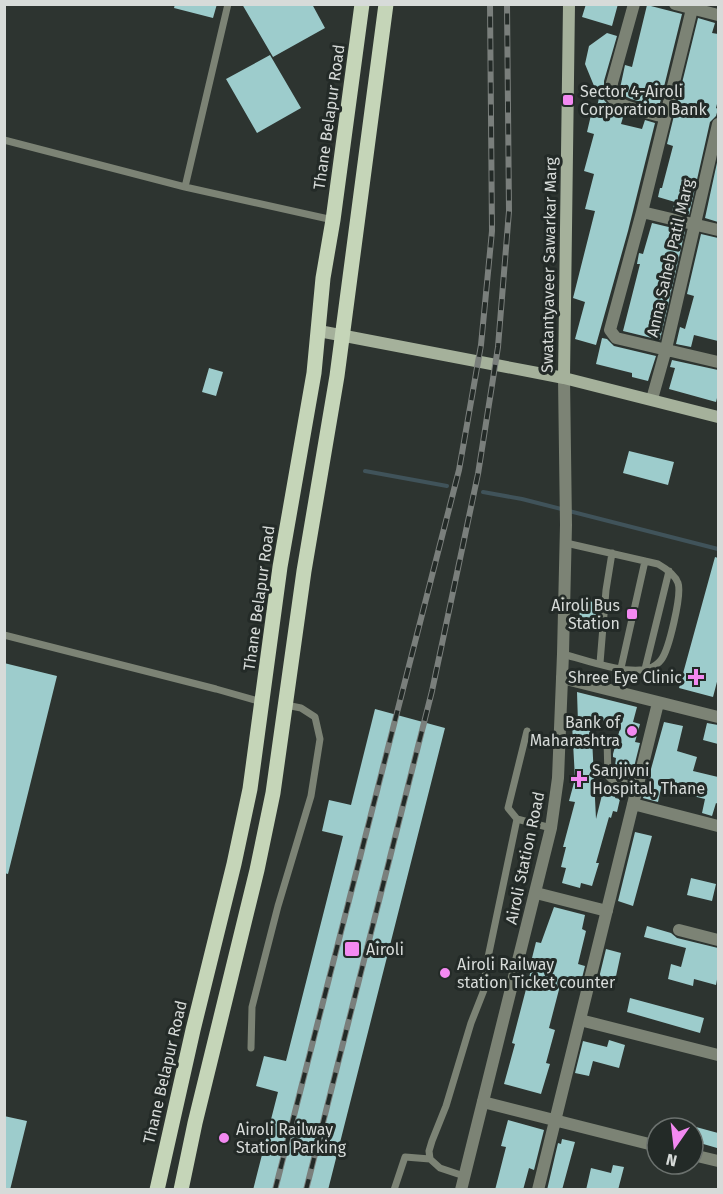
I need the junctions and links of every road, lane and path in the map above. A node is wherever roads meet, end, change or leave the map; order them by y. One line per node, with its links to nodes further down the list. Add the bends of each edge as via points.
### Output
1 (228, 4): 12 (lane)
2 (362, 4): 14 (main road, Thane Belapur Road)
3 (386, 4): 18 (main road)
4 (569, 4): 21 (main road, Swatantyaveer Sawarkar Marg)
5 (634, 4): 9 (street, via 612,83 612,98)
6 (675, 4): 7 (street)
7 (692, 9): 8 (street); 9 (street)
8 (718, 15)
9 (665, 117): 13 (street)
10 (718, 124): 15 (street, Anna Saheb Patil Marg)
11 (4, 140): 12 (lane)
12 (185, 187): 14 (lane)
13 (642, 212): 15 (street); 19 (street, via 610,330 616,338)
14 (333, 220): 17 (main road, Thane Belapur Road)
15 (694, 225): 16 (street); 19 (street, Anna Saheb Patil Marg)
16 (718, 230)
17 (319, 331): 18 (main road); 35 (main road, Thane Belapur Road)
18 (342, 335): 21 (main road); 37 (main road, via 303,570)
19 (666, 349): 20 (street); 22 (street, Anna Saheb Patil Marg)
20 (718, 362)
21 (564, 378): 22 (main road); 24 (street, Swatantyaveer Sawarkar Marg)
22 (652, 399): 23 (main road)
23 (718, 417)
24 (566, 525): 25 (street, Airoli Station Road)
25 (566, 543): 26 (lane); 30 (street, Airoli Station Road)
26 (612, 554): 27 (lane); 31 (lane)
27 (645, 561): 28 (lane); 32 (lane)
28 (669, 571): 33 (lane); 33 (lane, via 678,583 678,597 668,644 661,660)
29 (4, 635): 35 (lane)
30 (563, 654): 31 (lane); 34 (street, Airoli Station Road)
31 (600, 663): 32 (lane)
32 (621, 668): 33 (lane)
33 (645, 669)
34 (562, 678): 36 (street); 45 (street, Airoli Station Road, via 558,778)
35 (262, 702): 58 (main road, Thane Belapur Road, via 234,864)
36 (658, 703): 38 (street); 41 (street)
37 (286, 705): 51 (lane, via 315,717 320,739 311,796 252,1007); 59 (main road, via 257,870)
38 (718, 717)
39 (527, 731): 43 (lane, via 508,808)
40 (608, 740): 41 (lane, via 608,776 613,781)
41 (638, 786): 42 (street)
42 (633, 804): 44 (street); 47 (street)
43 (517, 819): 45 (lane); 56 (lane, via 484,990 429,1150)
44 (718, 826)
45 (551, 828): 46 (street, Airoli Station Road)
46 (536, 893): 47 (street); 53 (street, Airoli Station Road)
47 (607, 911): 50 (street)
48 (679, 930): 49 (street)
49 (718, 940)
50 (580, 1020): 52 (street); 54 (street)
51 (251, 1048)
52 (718, 1055)
53 (483, 1102): 54 (street); 57 (street, Airoli Station Road)
54 (555, 1120): 55 (street); 62 (street)
55 (645, 1143)
56 (430, 1159): 57 (lane, via 440,1168); 60 (lane, via 405,1157)
57 (464, 1176): 61 (street, Airoli Station Road)
58 (157, 1190)
59 (182, 1190)
60 (394, 1190)
61 (460, 1190)
62 (538, 1190)

